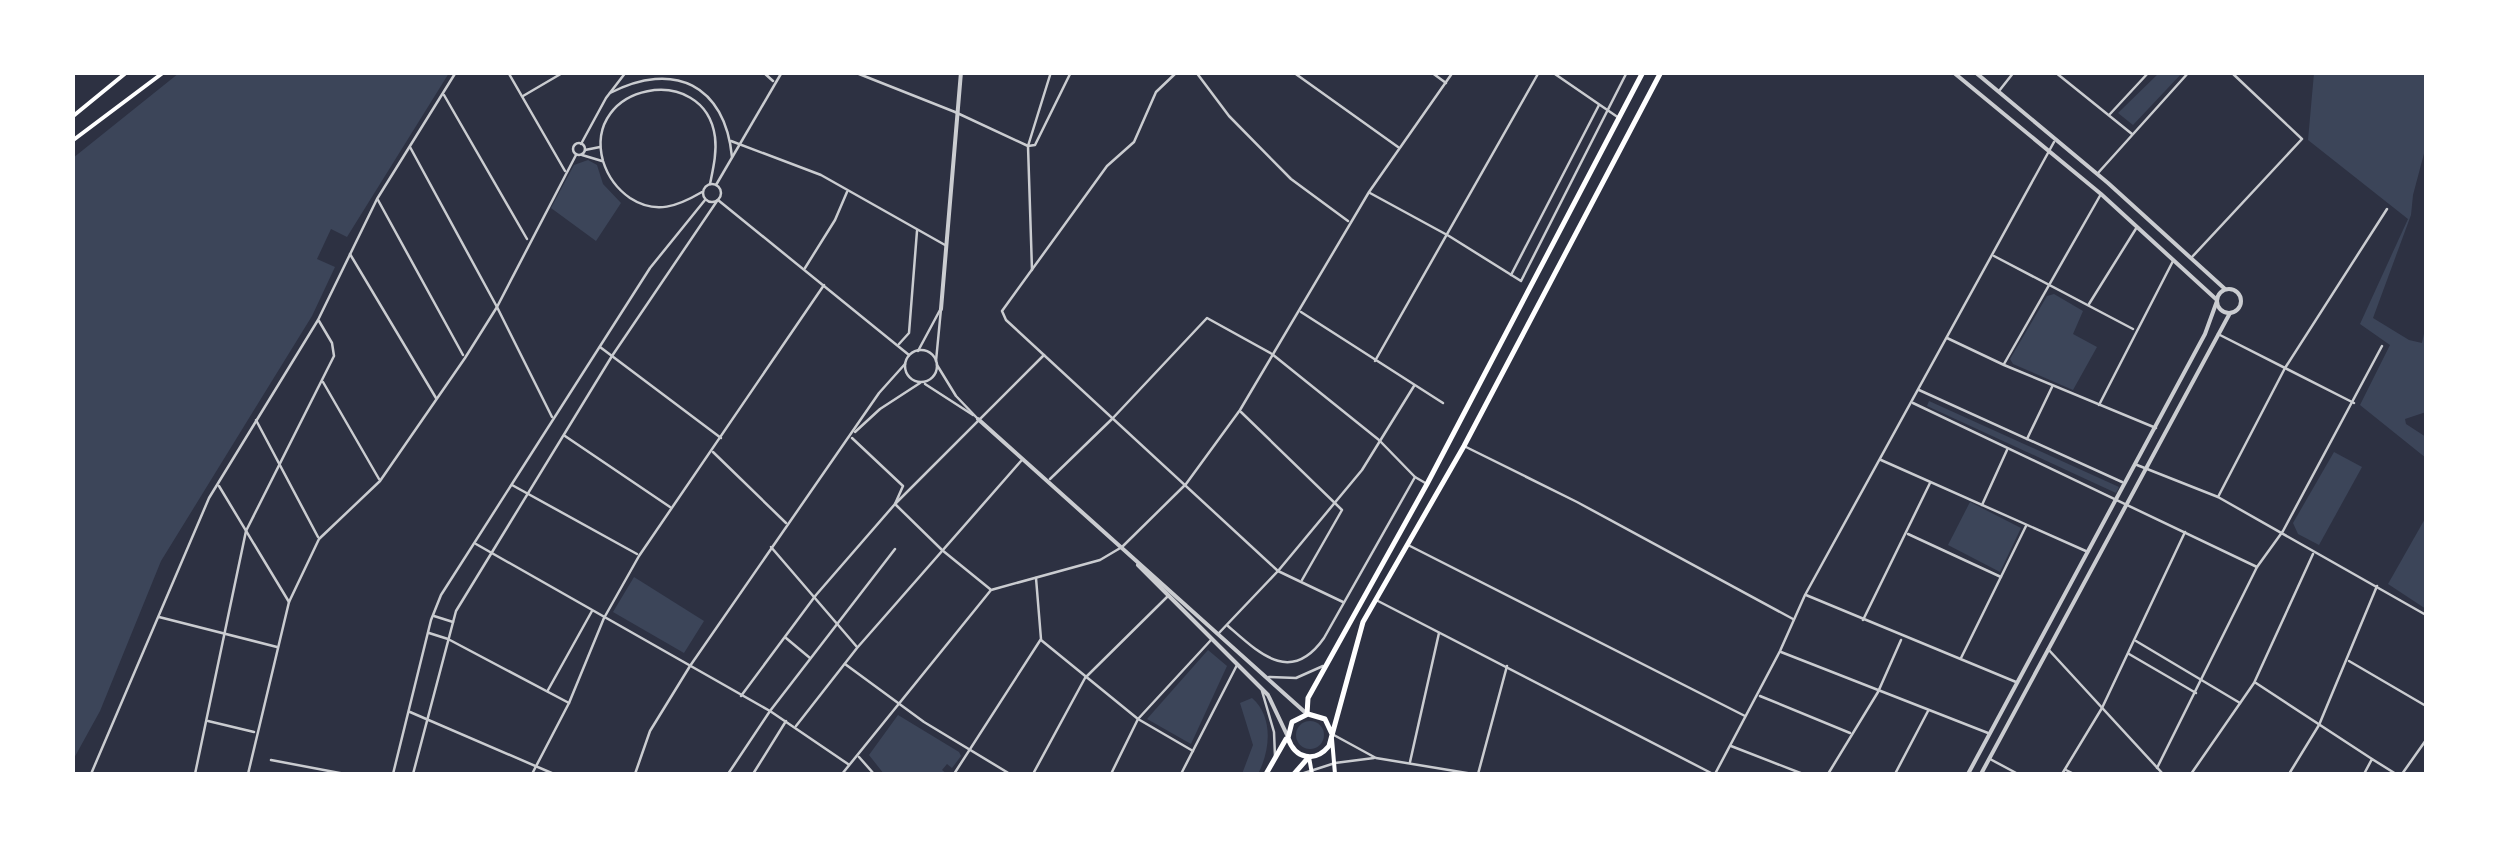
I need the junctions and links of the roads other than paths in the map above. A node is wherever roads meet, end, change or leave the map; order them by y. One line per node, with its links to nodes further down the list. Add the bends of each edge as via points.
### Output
1 (127, 72): 40 (main road)
2 (164, 72): 45 (main road)
3 (456, 72): 34 (street)
4 (508, 72): 35 (street)
5 (564, 72): 35 (street)
6 (626, 72): 33 (street)
7 (782, 72): 30 (street)
8 (854, 72): 38 (street)
9 (961, 72): 38 (street)
10 (1051, 72): 50 (street)
11 (1071, 72): 50 (street, via 1036,146)
12 (1177, 72): 80 (street, via 1156,92 1134,142 1107,166)
13 (1196, 72): 69 (street, via 1291,179)
14 (1293, 72): 51 (street)
15 (1431, 72): 31 (street)
16 (1453, 72): 31 (street)
17 (1539, 72): 72 (street)
18 (1552, 72): 36 (street)
19 (1627, 72): 37 (street)
20 (1643, 72): 41 (main road)
21 (1661, 72): 130 (main road)
22 (1953, 72): 53 (street)
23 (1974, 72): 32 (street)
24 (2014, 72): 32 (street)
25 (2055, 72): 39 (street)
26 (2189, 72): 42 (street)
27 (2230, 72): 77 (street, via 2302,138)
28 (764, 73): 30 (street)
29 (2145, 74): 39 (street)
30 (774, 82): 47 (street)
31 (1446, 83): 51 (street)
32 (1998, 92): 43 (street)
33 (610, 93): 44 (street, via 639,79 690,84 718,110); 46 (street)
34 (443, 94): 48 (street); 73 (street)
35 (522, 96): 57 (street)
36 (1599, 105): 37 (street); 81 (street)
37 (1607, 110): 41 (street); 81 (street, via 1521,282)
38 (955, 112): 50 (street); 74 (street)
39 (2108, 115): 42 (street)
40 (72, 117)
41 (1620, 118): 145 (main road)
42 (2133, 134): 58 (street)
43 (2055, 140): 53 (street); 58 (street)
44 (731, 141): 47 (street); 55 (street)
45 (72, 142)
46 (581, 144): 52 (street); 54 (street, via 573,148)
47 (739, 144): 55 (street); 61 (street)
48 (410, 146): 65 (street); 86 (street)
49 (601, 146): 52 (street); 56 (street); 59 (street, via 606,122 624,100 646,90 673,91 699,107 714,131)
50 (1028, 146): 80 (street)
51 (1400, 148): 63 (street)
52 (585, 150): 54 (street)
53 (2049, 150): 64 (street); 76 (street)
54 (578, 155): 56 (street); 57 (street)
55 (732, 158): 60 (street)
56 (604, 163): 62 (street, via 614,184 645,206 678,206)
57 (565, 171): 73 (street)
58 (2097, 174): 77 (street)
59 (710, 184): 60 (street); 62 (street)
60 (716, 184): 67 (street)
61 (848, 190): 71 (street); 79 (street)
62 (702, 192): 66 (street)
63 (1368, 192): 69 (street); 72 (street)
64 (2101, 194): 70 (street); 83 (street)
65 (377, 198): 75 (street); 103 (street)
66 (705, 200): 67 (street); 96 (street)
67 (718, 200): 79 (street); 102 (street)
68 (2387, 209): 108 (street)
69 (1350, 223): 89 (street)
70 (2137, 227): 78 (street); 87 (street)
71 (917, 229): 74 (street); 95 (street, via 908,334)
72 (1448, 236): 81 (street); 104 (street)
73 (528, 241): 86 (street)
74 (946, 245): 88 (street)
75 (350, 253): 91 (street); 114 (street)
76 (1993, 255): 83 (street); 94 (street)
77 (2190, 259): 84 (street)
78 (2174, 260): 85 (street); 92 (street)
79 (804, 269): 82 (street)
80 (1032, 271): 99 (street, via 1002,311)
81 (1511, 276)
82 (824, 285): 95 (street); 127 (street)
83 (2048, 285): 87 (street); 107 (street)
84 (2225, 289): 85 (street); 90 (street, via 2241,298)
85 (2217, 300): 90 (street); 124 (street)
86 (497, 306): 103 (street); 120 (street)
87 (2088, 306): 92 (street)
88 (941, 309): 98 (street); 106 (street)
89 (1300, 311): 100 (street); 104 (street)
90 (2230, 313): 93 (street)
91 (318, 320): 109 (street, via 334,350); 121 (street)
92 (2135, 330): 118 (street)
93 (2217, 333): 108 (street); 137 (street)
94 (1946, 338): 107 (street); 113 (street)
95 (898, 345): 101 (street)
96 (598, 346): 102 (street); 120 (street)
97 (2382, 346): 116 (street)
98 (918, 350): 101 (street); 106 (street)
99 (1045, 354): 122 (street); 123 (street)
100 (1272, 354): 119 (street); 123 (street, via 1207,318); 129 (street)
101 (910, 355): 105 (street)
102 (612, 356): 125 (street); 127 (street)
103 (465, 358): 114 (street)
104 (1376, 360): 111 (street)
105 (905, 364): 110 (street, via 908,376); 126 (street)
106 (936, 364): 110 (street, via 934,375); 122 (street)
107 (2004, 365): 112 (street)
108 (2285, 368): 116 (street); 148 (street)
109 (322, 380): 135 (street); 140 (street)
110 (922, 382): 122 (street); 126 (street)
111 (1414, 386): 117 (street); 129 (street)
112 (2053, 386): 118 (street); 128 (street)
113 (1918, 390): 115 (street); 128 (street)
114 (436, 399): 140 (street)
115 (1911, 402): 131 (street); 134 (street)
116 (2354, 402): 157 (street)
117 (1443, 403)
118 (2099, 404): 124 (street)
119 (1240, 410): 144 (street); 152 (street)
120 (553, 418): 143 (street)
121 (255, 419): 135 (street); 142 (street)
122 (978, 419): 133 (street); 150 (street)
123 (1112, 419): 139 (street); 144 (street)
124 (2156, 428): 136 (street)
125 (564, 436): 147 (street); 154 (street)
126 (850, 436): 150 (street, via 903,486); 155 (street)
127 (721, 438): 132 (street)
128 (2027, 439): 146 (street)
129 (1380, 440): 138 (street); 152 (street)
130 (1464, 446): 163 (main road); 190 (street)
131 (2008, 448): 149 (street); 153 (street)
132 (712, 451): 154 (street); 155 (street)
133 (1023, 459): 139 (street); 167 (street)
134 (1880, 459): 141 (street); 179 (street)
135 (278, 464): 158 (street); 161 (street)
136 (2136, 464): 137 (street); 146 (street)
137 (2144, 468): 148 (street); 151 (street)
138 (1415, 476): 145 (street); 184 (street)
139 (1049, 480): 164 (street)
140 (380, 481): 161 (street)
141 (1930, 482): 153 (street); 160 (street)
142 (218, 484): 158 (street); 188 (street)
143 (511, 484): 147 (street); 162 (street)
144 (1186, 484): 164 (street); 173 (street)
145 (1427, 484): 213 (main road)
146 (2126, 484): 149 (street)
147 (529, 493): 170 (street); 171 (street)
148 (2218, 497): 157 (street)
149 (2116, 500): 151 (street); 168 (street)
150 (895, 504): 167 (street); 180 (street)
151 (2126, 504): 159 (street); 207 (street)
152 (1334, 505): 173 (street); 176 (street, via 1341,515)
153 (1982, 505): 156 (street)
154 (672, 508): 171 (street)
155 (787, 524): 165 (street)
156 (2026, 525): 168 (street); 174 (street)
157 (2283, 531): 169 (street); 172 (street)
158 (246, 532): 183 (street); 197 (street)
159 (2185, 532): 172 (street); 204 (street)
160 (1907, 533): 174 (street); 191 (street)
161 (319, 539): 183 (street)
162 (474, 543): 170 (street); 187 (street)
163 (1408, 545): 182 (main road); 238 (street)
164 (1122, 547): 175 (street); 181 (street); 198 (street)
165 (772, 548): 180 (street); 216 (street)
166 (895, 549): 193 (street)
167 (942, 550): 178 (street); 206 (street)
168 (2089, 552): 221 (street)
169 (2314, 552): 177 (street); 222 (street)
170 (492, 554): 185 (street); 192 (street)
171 (639, 556): 189 (street)
172 (2257, 566): 220 (street)
173 (1278, 571): 176 (street); 194 (street)
174 (2002, 577): 211 (street)
175 (1036, 578): 178 (street); 202 (street)
176 (1301, 582): 184 (street)
177 (2378, 585): 186 (street); 212 (street)
178 (991, 590): 230 (street)
179 (1805, 594): 190 (street); 191 (street)
180 (816, 595): 193 (street); 200 (street)
181 (1166, 597): 203 (street); 219 (street)
182 (1376, 600): 195 (street); 246 (main road, via 1357,638)
183 (289, 602): 205 (street)
184 (1342, 602): 194 (street, via 1316,649 1300,660 1268,658)
185 (592, 611): 189 (street); 224 (street)
186 (2426, 615)
187 (432, 616): 192 (street); 196 (street)
188 (158, 617): 197 (street); 268 (street)
189 (604, 618): 216 (street); 229 (street)
190 (1794, 620): 208 (street)
191 (1864, 620): 199 (street)
192 (453, 622): 201 (street)
193 (836, 622): 206 (street); 210 (street)
194 (1227, 625): 198 (street)
195 (1440, 631): 217 (street); 263 (street)
196 (428, 632): 201 (street); 236 (street)
197 (224, 634): 205 (street); 241 (street)
198 (1217, 635): 218 (street)
199 (1902, 636): 211 (street); 225 (street)
200 (784, 637): 210 (street); 228 (street)
201 (448, 639): 224 (street); 239 (street)
202 (1040, 639): 219 (street); 252 (street)
203 (1211, 640): 215 (street); 240 (street)
204 (2134, 640): 209 (street); 220 (street)
205 (277, 647): 245 (street)
206 (858, 648): 214 (street)
207 (2048, 648): 233 (street); 258 (street)
208 (1780, 652): 225 (street); 227 (street)
209 (2128, 653): 226 (street); 233 (street)
210 (810, 658): 235 (street)
211 (1960, 658): 221 (street)
212 (2347, 661): 232 (street); 243 (street)
213 (1328, 662): 218 (street, via 1296,678); 237 (main road, via 1308,698)
214 (845, 664): 230 (street); 244 (street)
215 (1237, 664): 223 (street); 253 (street)
216 (690, 666): 228 (street); 276 (street, via 650,731)
217 (1506, 666): 289 (street); 290 (street)
218 (1266, 676): 237 (street)
219 (1085, 678): 240 (street); 283 (street)
220 (2202, 680): 226 (street); 231 (street)
221 (2017, 683): 248 (street)
222 (2254, 683): 231 (street); 243 (street)
223 (1260, 685): 249 (street); 256 (street)
224 (547, 691): 229 (street)
225 (1878, 692): 234 (street); 247 (street)
226 (2196, 693): 265 (street)
227 (1758, 695): 238 (street); 247 (street)
228 (741, 696): 235 (street)
229 (569, 703): 264 (street)
230 (898, 704): 252 (street); 254 (street)
231 (2242, 704): 300 (street)
232 (2426, 706)
233 (2102, 708): 265 (street); 266 (street)
234 (1928, 710): 248 (street); 293 (street)
235 (770, 711): 242 (street); 277 (street)
236 (408, 712): 239 (street); 272 (street)
237 (1307, 714): 246 (main road, via 1324,718); 249 (main road, via 1292,722)
238 (1746, 716): 251 (street)
239 (427, 718): 264 (street); 273 (street)
240 (1138, 719): 253 (street); 284 (street)
241 (207, 720): 245 (street); 269 (street)
242 (786, 721): 244 (street); 278 (street)
243 (2319, 725): 259 (street); 301 (street)
244 (795, 727): 262 (street)
245 (257, 732): 270 (street)
246 (1332, 734): 255 (main road, via 1324,752); 257 (street); 261 (main road)
247 (1851, 734): 292 (street)
248 (1989, 734): 294 (street)
249 (1288, 737): 255 (main road, via 1294,750); 256 (main road)
250 (2426, 740): 303 (street)
251 (1731, 746): 290 (street); 291 (street)
252 (970, 751): 281 (street); 282 (street)
253 (1193, 752): 285 (street)
254 (857, 755): 262 (street); 280 (street)
255 (1309, 757): 267 (main road); 287 (main road)
256 (1275, 758): 286 (main road)
257 (1376, 758): 261 (street); 263 (street)
258 (1989, 758): 295 (street); 296 (street)
259 (2372, 759): 302 (street); 303 (street)
260 (270, 760): 271 (street)
261 (1335, 763): 267 (street); 288 (main road)
262 (849, 764): 279 (street)
263 (1410, 764): 289 (street)
264 (535, 766): 274 (street); 275 (street)
265 (2157, 768): 299 (street)
266 (2065, 769): 297 (street); 298 (street)
267 (1312, 773): 287 (street)
268 (91, 774)
269 (195, 774)
270 (248, 774)
271 (344, 774)
272 (394, 774)
273 (414, 774)
274 (532, 774)
275 (554, 774)
276 (635, 774)
277 (728, 774)
278 (753, 774)
279 (842, 774)
280 (874, 774)
281 (954, 774)
282 (1010, 774)
283 (1033, 774)
284 (1111, 774)
285 (1181, 774)
286 (1266, 774)
287 (1298, 774)
288 (1335, 774)
289 (1474, 774)
290 (1714, 774)
291 (1804, 774)
292 (1828, 774)
293 (1895, 774)
294 (1968, 774)
295 (1981, 774)
296 (2018, 774)
297 (2062, 774)
298 (2074, 774)
299 (2163, 774)
300 (2190, 774)
301 (2289, 774)
302 (2364, 774)
303 (2399, 774)

